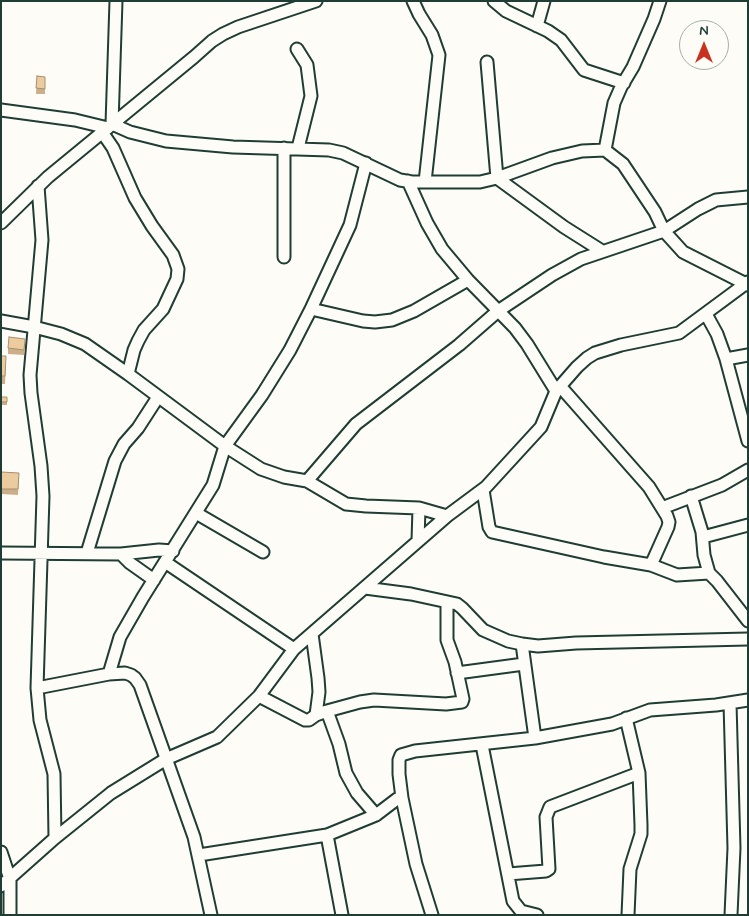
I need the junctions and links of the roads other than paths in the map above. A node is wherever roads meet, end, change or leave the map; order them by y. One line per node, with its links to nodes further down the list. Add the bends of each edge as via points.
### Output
1 (116, 1): 12 (street)
2 (316, 1): 12 (street, via 223,34)
3 (413, 1): 19 (street, via 432,34 439,55)
4 (494, 1): 7 (street, via 506,11)
5 (544, 1): 7 (street)
6 (660, 1): 10 (street)
7 (537, 26): 10 (street, via 561,40 584,70)
8 (297, 49): 14 (street, via 307,65 311,96)
9 (487, 62): 17 (street)
10 (624, 82): 15 (street, via 614,102)
11 (1, 110): 12 (street, via 75,120)
12 (107, 128): 13 (street, via 166,142); 20 (street); 35 (street, via 135,198 173,255 178,269 177,279 163,309 138,341)
13 (284, 148): 14 (street); 25 (street)
14 (298, 148): 16 (street, via 343,153)
15 (605, 150): 17 (street, via 552,158); 23 (street, via 623,164)
16 (366, 163): 18 (street); 28 (street, via 350,226)
17 (497, 178): 19 (street, via 480,182); 24 (street)
18 (408, 181): 19 (street); 26 (street, via 442,249)
19 (425, 182)
20 (38, 186): 22 (street); 32 (street, via 42,240)
21 (748, 197): 23 (street, via 716,200)
22 (1, 223)
23 (664, 231): 24 (street); 27 (street, via 683,252)
24 (602, 251): 29 (street, via 581,258)
25 (284, 257)
26 (468, 280): 28 (street, via 392,320 363,321); 29 (street)
27 (747, 284): 30 (street)
28 (311, 309): 39 (street, via 262,395)
29 (498, 311): 36 (street, via 515,328); 41 (street, via 356,424)
30 (706, 314): 34 (street); 36 (street, via 679,333 595,353 577,367)
31 (1, 321): 32 (street)
32 (34, 327): 35 (street, via 85,344); 55 (street, via 30,375 43,496)
33 (748, 355): 34 (street)
34 (726, 359): 38 (street)
35 (128, 374): 37 (street)
36 (558, 389): 42 (street, via 541,427); 45 (street, via 649,487)
37 (158, 396): 39 (street); 54 (street, via 115,461)
38 (748, 440)
39 (224, 446): 41 (street, via 261,469); 46 (street, via 213,485)
40 (748, 470): 43 (street, via 722,485)
41 (307, 481): 44 (street, via 346,504)
42 (482, 490): 47 (street); 58 (street, via 492,532)
43 (691, 496): 45 (street); 49 (street)
44 (419, 508): 47 (street); 50 (street)
45 (662, 508): 58 (street, via 669,522)
46 (196, 513): 51 (street); 52 (street)
47 (447, 516): 50 (street)
48 (748, 525): 49 (street)
49 (703, 537): 59 (street)
50 (418, 541): 61 (street)
51 (173, 551): 56 (street); 57 (street)
52 (263, 552)
53 (1, 553): 55 (street)
54 (87, 553): 55 (street); 56 (street)
55 (40, 554): 71 (street)
56 (121, 554): 60 (street)
57 (166, 562): 60 (street); 67 (street)
58 (651, 565): 59 (street, via 677,575)
59 (709, 573): 63 (street)
60 (154, 580): 70 (street, via 120,637)
61 (365, 588): 62 (street); 64 (street)
62 (447, 602): 66 (street, via 457,604 483,630); 69 (street, via 447,640)
63 (746, 615)
64 (312, 634): 67 (street); 75 (street)
65 (748, 640): 66 (street)
66 (522, 644): 68 (street)
67 (294, 649): 72 (street)
68 (524, 664): 69 (street); 77 (street)
69 (458, 673): 75 (street, via 463,698 460,704 374,700)
70 (109, 674): 71 (street); 79 (street, via 131,675 140,685)
71 (37, 688): 84 (street, via 40,720 54,774)
72 (259, 696): 75 (street, via 305,720); 79 (street, via 217,737)
73 (748, 700): 74 (street)
74 (730, 703): 76 (street, via 650,710); 95 (street, via 734,848)
75 (322, 713): 82 (street, via 339,744 346,773 357,793)
76 (626, 718): 77 (street, via 612,724); 80 (street)
77 (535, 738): 78 (street)
78 (482, 744): 81 (street, via 401,755); 87 (street)
79 (166, 759): 84 (street, via 111,794); 86 (street)
80 (639, 773): 87 (street, via 550,807 546,816 549,869); 94 (street, via 641,834 630,869)
81 (402, 798): 82 (street); 92 (street, via 416,864)
82 (376, 815): 83 (street)
83 (327, 835): 86 (street); 91 (street)
84 (55, 838): 88 (street)
85 (1, 852): 88 (street)
86 (199, 855): 90 (street)
87 (508, 874): 93 (street, via 516,906 521,911)
88 (5, 883): 89 (street)
89 (10, 915)
90 (211, 915)
91 (342, 915)
92 (432, 915)
93 (536, 915)
94 (628, 915)
95 (731, 915)

